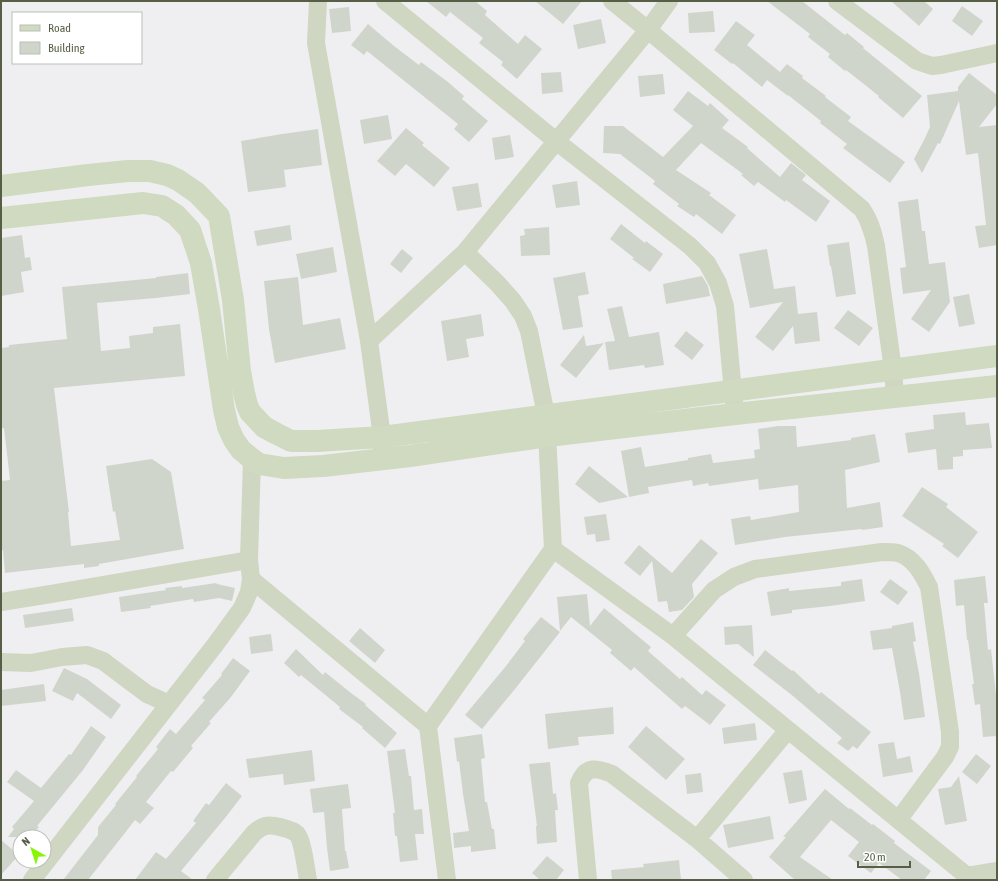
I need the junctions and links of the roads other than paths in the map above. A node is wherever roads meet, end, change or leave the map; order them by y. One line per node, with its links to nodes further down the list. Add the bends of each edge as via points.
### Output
1 (318, 1): 12 (street, via 316,43)
2 (385, 1): 8 (street)
3 (612, 1): 6 (street)
4 (669, 1): 6 (street)
5 (838, 1): 7 (street, via 925,65 941,65)
6 (648, 30): 8 (street); 14 (street, via 862,209 870,224 876,246)
7 (997, 53)
8 (556, 141): 11 (street); 16 (street, via 708,263 725,306)
9 (1, 186): 21 (street, via 128,171 150,171 178,180 197,193 219,216 233,300 246,406 250,412 264,427 291,441)
10 (1, 218): 23 (street, via 143,203 162,206 176,215 190,230 201,263 228,427 238,445)
11 (465, 252): 12 (street); 19 (street, via 514,302 522,316 529,331)
12 (369, 341): 21 (street)
13 (997, 356): 14 (street)
14 (893, 370): 16 (street); 17 (street)
15 (997, 386): 17 (street)
16 (733, 391): 18 (street); 19 (street)
17 (895, 397): 18 (street)
18 (735, 414): 20 (street)
19 (546, 415): 20 (street); 21 (street)
20 (548, 436): 22 (street); 24 (street)
21 (382, 437): 22 (street)
22 (382, 459): 23 (street, via 284,468 259,464)
23 (252, 460): 25 (street)
24 (553, 549): 28 (street); 31 (street)
25 (249, 560): 26 (street); 27 (street)
26 (251, 579): 30 (street, via 242,608); 31 (street)
27 (1, 602)
28 (673, 636): 32 (street); 33 (street, via 714,590 734,577 754,569 882,552 898,553 912,560 929,587 951,741 946,757)
29 (1, 662): 30 (street, via 31,663 87,655 103,661 146,694)
30 (169, 704): 37 (street)
31 (428, 726): 40 (street)
32 (788, 730): 33 (street); 34 (street)
33 (899, 820): 36 (street)
34 (697, 839): 41 (street, via 612,774 598,769 589,770 579,783); 42 (street)
35 (997, 871): 36 (street)
36 (967, 878)
37 (32, 880)
38 (215, 880): 39 (street, via 254,833 261,827 273,825 297,834 302,845)
39 (308, 880)
40 (447, 880)
41 (588, 880)
42 (744, 880)

